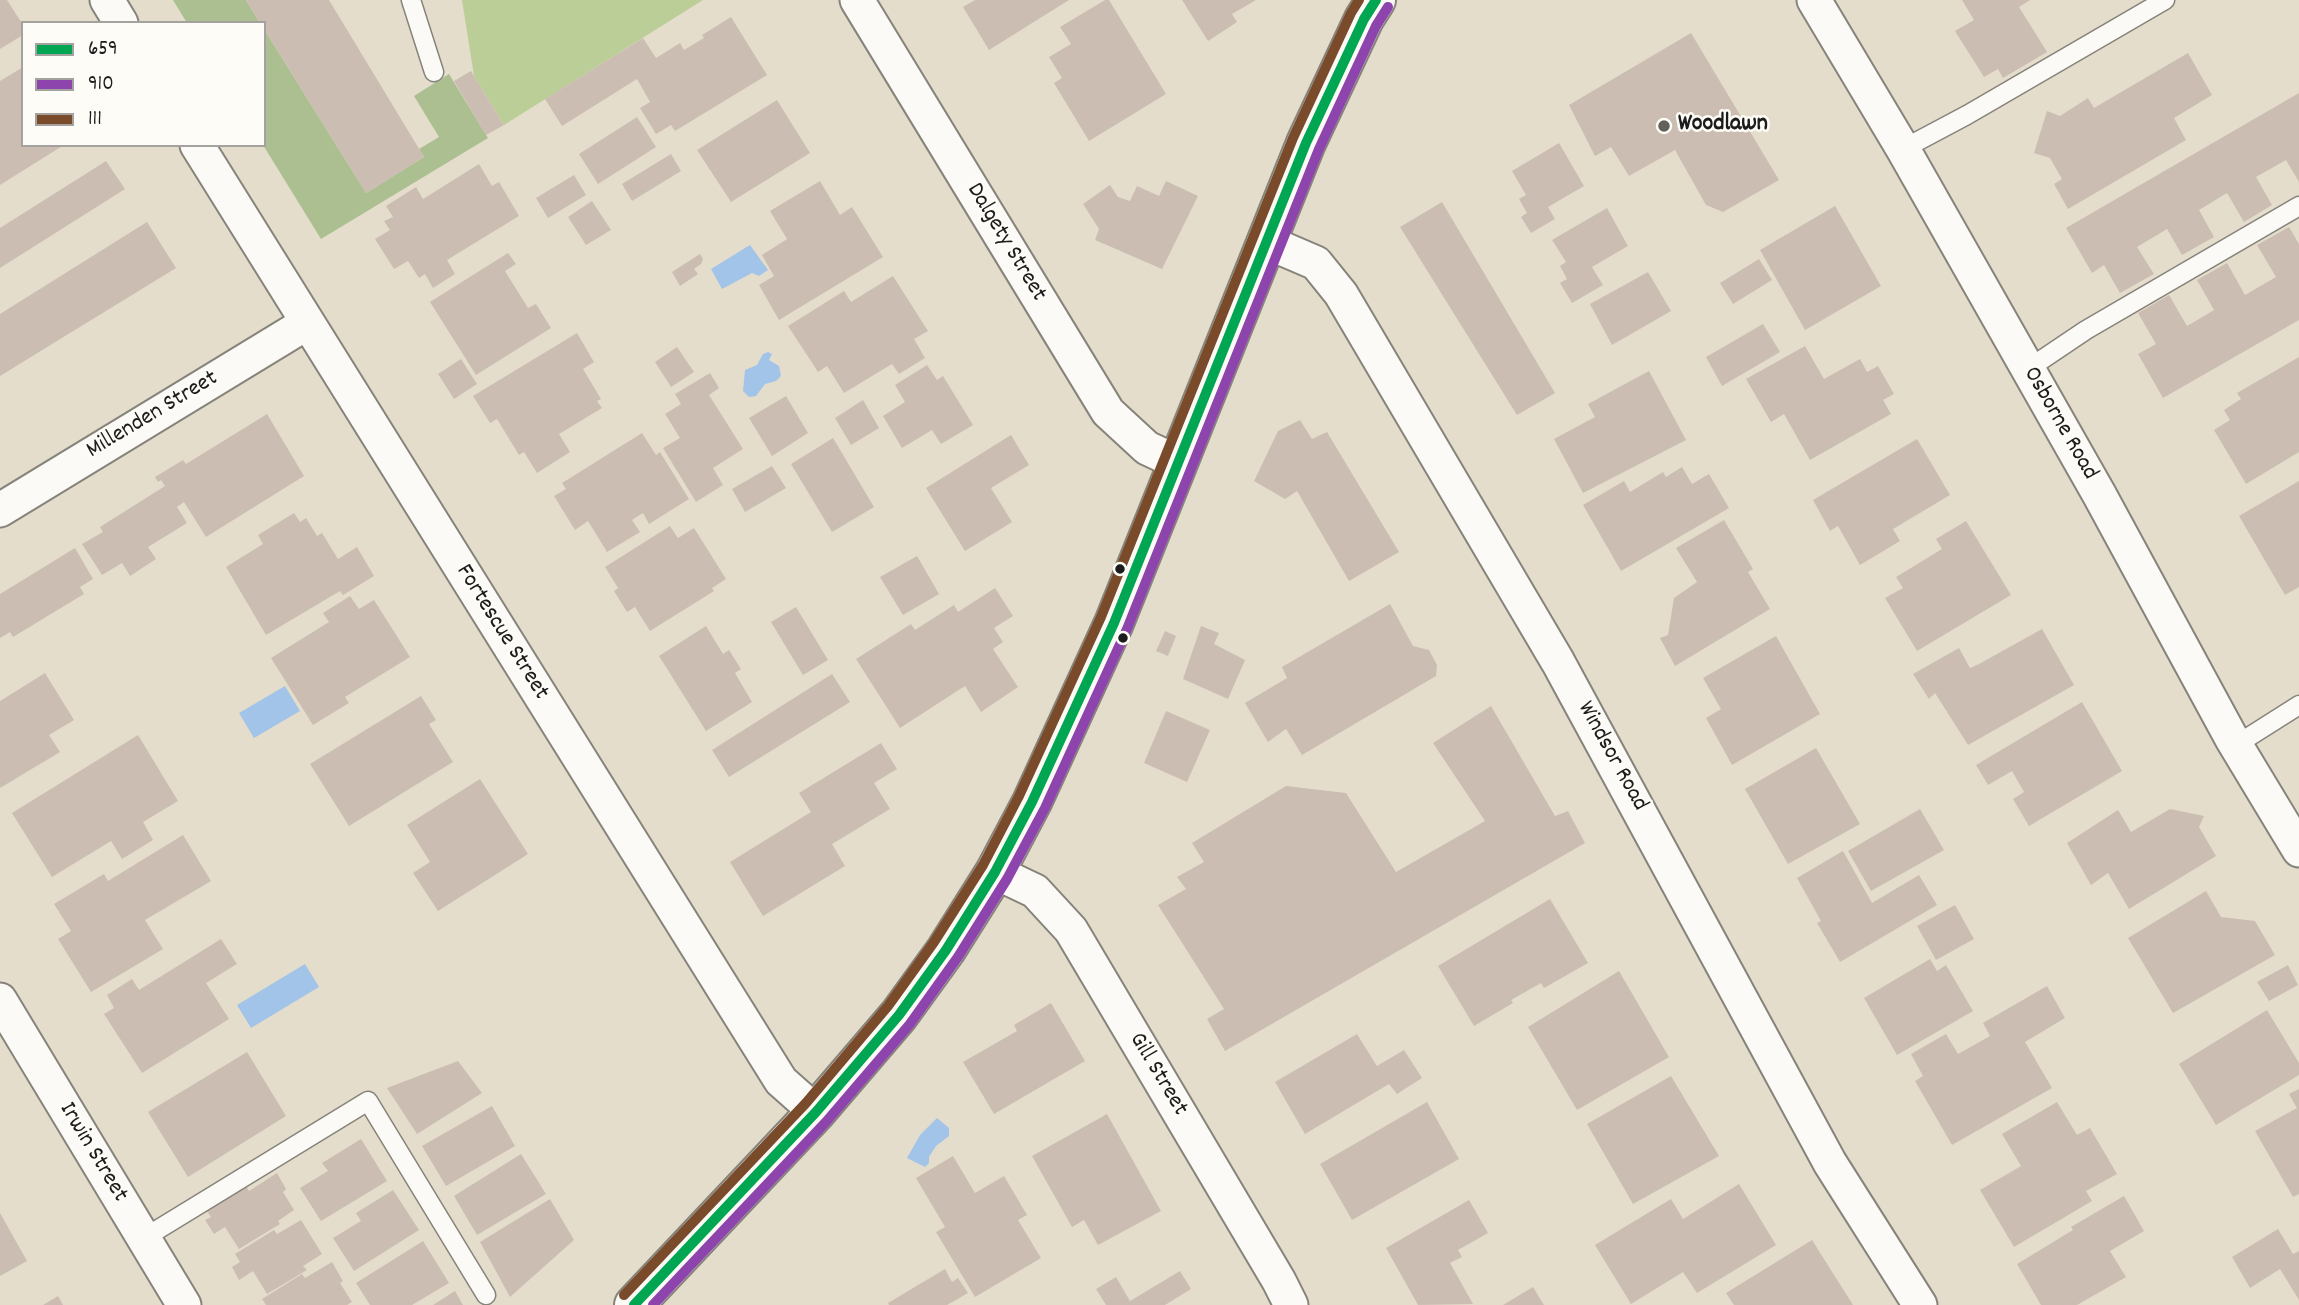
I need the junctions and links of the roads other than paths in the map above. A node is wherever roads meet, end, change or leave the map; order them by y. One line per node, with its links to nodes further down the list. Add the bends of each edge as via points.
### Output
1 (107, 0): 7 (street)
2 (411, 0): 8 (lane)
3 (857, 0): 15 (street, Dalgety Street, via 1108,412 1147,449)
4 (1376, 0): 12 (highway, via 1306,144)
5 (1814, 0): 10 (street, Osborne Road)
6 (2165, 0): 10 (lane)
7 (120, 21)
8 (434, 72)
9 (198, 147): 13 (street, Fortescue Street)
10 (1903, 149): 14 (street, Osborne Road)
11 (2299, 206): 14 (lane, via 2086,330)
12 (1267, 242): 15 (highway); 28 (street, Windsor Road, via 1315,263 1341,294 1558,662 1830,1163)
13 (307, 323): 16 (street, Millenden Street); 22 (street, Fortescue Street, via 780,1081)
14 (2028, 369): 18 (street, Osborne Road)
15 (1177, 462): 20 (highway, via 1108,635)
16 (0, 510)
17 (2299, 705): 18 (lane)
18 (2236, 745): 19 (street, Osborne Road)
19 (2296, 839)
20 (995, 872): 22 (highway, via 899,1015); 27 (street, Gill Street, via 1035,891 1071,930)
21 (0, 1000): 23 (street, Irwin Street)
22 (816, 1112): 25 (highway)
23 (144, 1238): 24 (lane, via 368,1101); 26 (street, Irwin Street)
24 (486, 1295)
25 (636, 1304)
26 (184, 1305)
27 (1291, 1305)
28 (1920, 1305)

